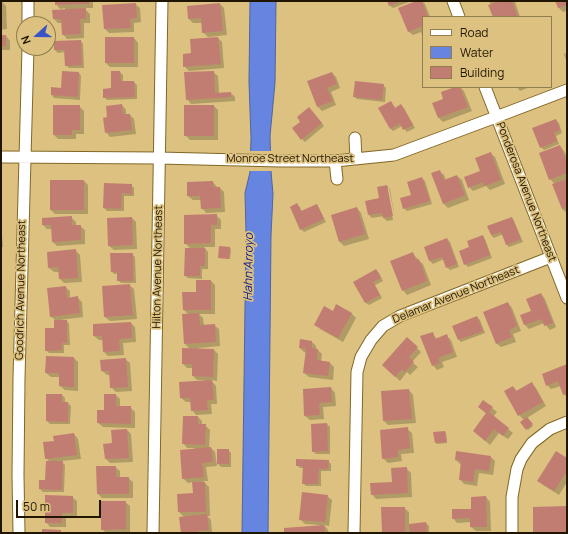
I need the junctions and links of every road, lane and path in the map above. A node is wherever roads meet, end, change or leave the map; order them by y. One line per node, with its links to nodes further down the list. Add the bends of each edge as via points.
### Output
1 (28, 1): 4 (street)
2 (162, 1): 13 (street, Hilton Avenue Northeast)
3 (453, 1): 5 (street)
4 (28, 16)
5 (459, 16)
6 (28, 56): 12 (street, Goodrich Avenue Northeast)
7 (485, 88): 9 (street, Ponderosa Avenue Northeast)
8 (567, 90): 9 (street, Monroe Street Northeast)
9 (496, 118): 14 (street, Monroe Street Northeast, via 394,155); 17 (street, Ponderosa Avenue Northeast)
10 (355, 138): 14 (street)
11 (1, 157): 12 (street, Monroe Street Northeast)
12 (25, 157): 13 (street, Monroe Street Northeast); 20 (street, Goodrich Avenue Northeast, via 19,386)
13 (159, 158): 15 (street, Monroe Street Northeast); 21 (street, Hilton Avenue Northeast)
14 (356, 159): 15 (street, Monroe Street Northeast)
15 (335, 161): 16 (street)
16 (336, 179)
17 (551, 257): 18 (street, Ponderosa Avenue Northeast); 22 (street, Delamar Avenue Northeast, via 400,316 383,326 371,340 361,357 357,372)
18 (567, 298)
19 (567, 422): 23 (street, via 550,429 532,443 521,459 512,497)
20 (19, 533)
21 (153, 533)
22 (354, 533)
23 (512, 533)

